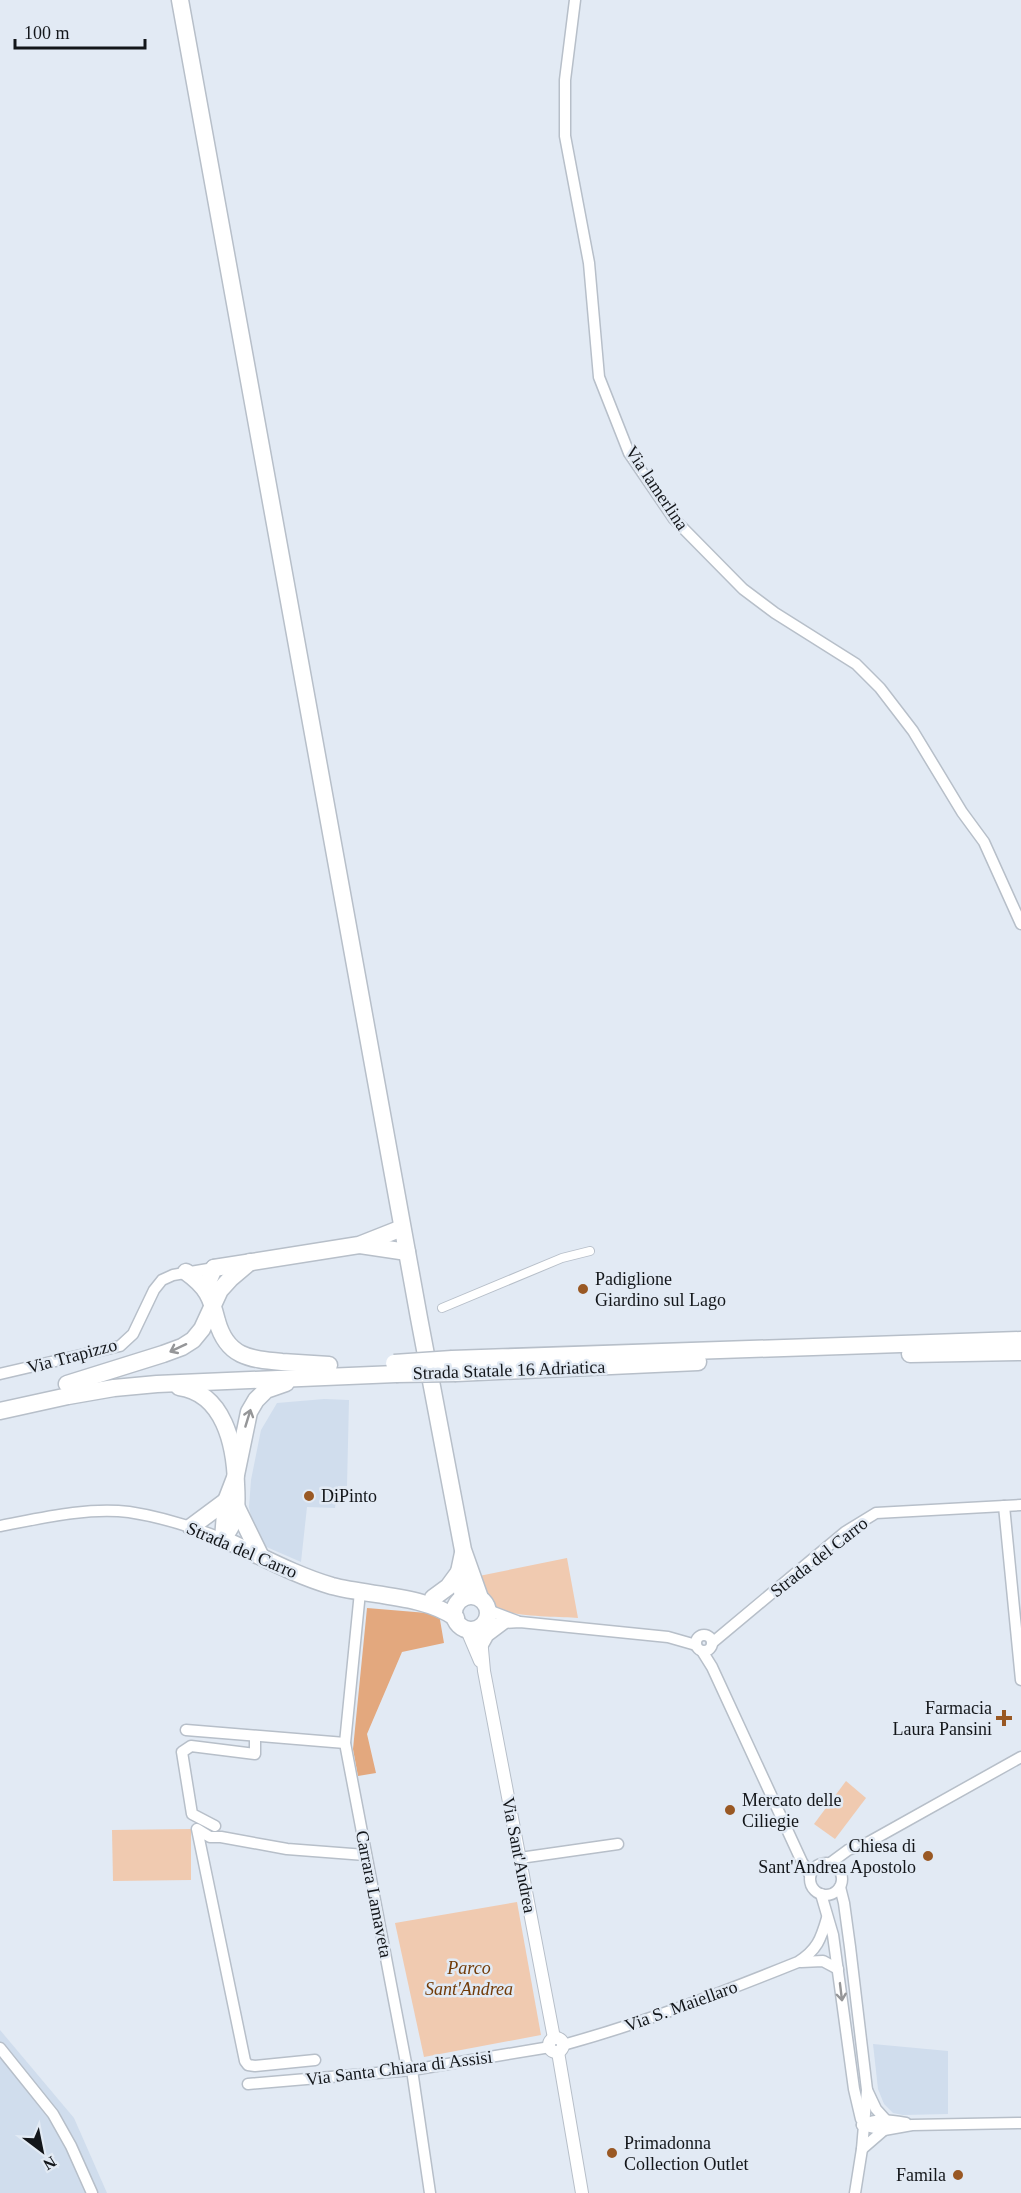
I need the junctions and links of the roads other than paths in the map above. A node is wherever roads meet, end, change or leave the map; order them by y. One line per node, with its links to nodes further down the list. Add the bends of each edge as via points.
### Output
1 (180, 0): 4 (main road, Via Sant'Andrea)
2 (575, 0): 3 (street, Via lamerlina, via 566,80 565,136 589,263 599,377 629,453 674,519 743,589 856,664 880,688 913,731 984,842)
3 (1021, 924)
4 (402, 1228): 5 (main road); 7 (main road, Via Sant'Andrea)
5 (359, 1245): 7 (main road); 8 (main road)
6 (590, 1251): 12 (street, via 562,1258)
7 (407, 1252): 29 (main road, Via Sant'Andrea)
8 (250, 1262): 9 (main road); 11 (main road)
9 (214, 1268): 10 (street, Via Trapizzo); 11 (main road)
10 (186, 1272): 11 (main road); 17 (street, Via Trapizzo, via 162,1280 133,1334 120,1346)
11 (214, 1296): 16 (main road, via 223,1337 239,1353 256,1360); 18 (main road, one-way to 18, via 202,1329 182,1347)
12 (442, 1308)
13 (1021, 1340): 15 (main road, Strada Statale 16 Adriatica)
14 (1021, 1352): 15 (main road, Strada Statale 16 Adriatica)
15 (454, 1366): 16 (main road, Strada Statale 16 Adriatica, bridge)
16 (327, 1371): 18 (main road, Strada Statale 16 Adriatica, via 156,1373); 19 (main road, Strada Statale 16 Adriatica); 22 (main road, one-way to 16, via 249,1412 256,1400 280,1384)
17 (0, 1374)
18 (67, 1384): 20 (main road, Strada Statale 16 Adriatica)
19 (158, 1384): 21 (main road, Strada Statale 16 Adriatica, via 68,1396); 22 (main road, via 193,1389 210,1402 233,1445)
20 (0, 1400)
21 (0, 1411)
22 (236, 1475): 23 (main road)
23 (232, 1504): 27 (main road); 28 (main road); 30 (main road)
24 (1021, 1505): 25 (street, Strada del Carro)
25 (1004, 1506): 38 (street, Strada del Carro, via 876,1513 845,1532 733,1625); 41 (street)
26 (0, 1526): 27 (street, Strada del Carro, via 99,1511 127,1512)
27 (191, 1527): 28 (street, Strada del Carro)
28 (223, 1539): 30 (main road, Strada del Carro)
29 (463, 1550): 31 (main road, Via Sant'Andrea); 35 (main road, Via Sant'Andrea)
30 (260, 1555): 32 (main road, Strada del Carro, via 302,1576)
31 (459, 1572): 33 (main road); 35 (main road, Via Sant'Andrea)
32 (360, 1592): 34 (main road, Strada del Carro); 44 (street, Carrara Lamaveta)
33 (433, 1598): 34 (main road, Strada del Carro); 35 (main road, Strada del Carro)
34 (412, 1601): 35 (main road, Strada del Carro, via 446,1611)
35 (472, 1613): 36 (street, Strada del Carro); 37 (street, Strada del Carro); 39 (street, Via Sant'Andrea); 40 (street, Via Sant'Andrea)
36 (520, 1622): 37 (street, Strada del Carro); 38 (street, Strada del Carro)
37 (505, 1623): 39 (street)
38 (704, 1643): 49 (street)
39 (483, 1645): 40 (street, Via Sant'Andrea)
40 (484, 1671): 51 (street, Via Sant'Andrea)
41 (1021, 1680)
42 (186, 1730): 43 (street)
43 (255, 1736): 44 (street); 46 (street, via 255,1754 191,1746 182,1752 192,1814)
44 (345, 1743): 50 (street, Carrara Lamaveta)
45 (1021, 1757): 47 (street)
46 (215, 1826)
47 (869, 1842): 52 (street); 53 (street, via 845,1863)
48 (618, 1844): 51 (street)
49 (795, 1845): 52 (street, via 806,1858); 54 (street)
50 (365, 1856): 62 (street, via 210,1838 197,1829 245,2061 255,2066); 64 (street, Carrara Lamaveta, via 406,2063)
51 (520, 1857): 60 (street, Via Sant'Andrea)
52 (825, 1864): 53 (street); 54 (street)
53 (840, 1873): 55 (street)
54 (810, 1875): 56 (street, via 811,1885)
55 (840, 1887): 56 (street, via 831,1894); 66 (street)
56 (821, 1894): 57 (street)
57 (827, 1917): 58 (street, Via S. Maiellaro, via 817,1945); 59 (street)
58 (798, 1962): 59 (street, Via S. Maiellaro, via 823,1962); 60 (street, Via S. Maiellaro, via 706,1999 602,2035)
59 (838, 1970): 69 (street, one-way to 69)
60 (556, 2046): 64 (street, Via Santa Chiara di Assisi); 73 (street, Via Sant'Andrea)
61 (0, 2048): 63 (street)
62 (315, 2060)
63 (4, 2061): 71 (street, via 53,2114)
64 (412, 2070): 65 (street, Via Santa Chiara di Assisi); 72 (street, Carrara Lamaveta)
65 (248, 2084)
66 (867, 2090): 68 (street); 69 (street)
67 (1021, 2123): 68 (street)
68 (884, 2124): 69 (street); 70 (street)
69 (862, 2125): 70 (street)
70 (862, 2150): 74 (street)
71 (92, 2193)
72 (430, 2193)
73 (582, 2193)
74 (855, 2193)

